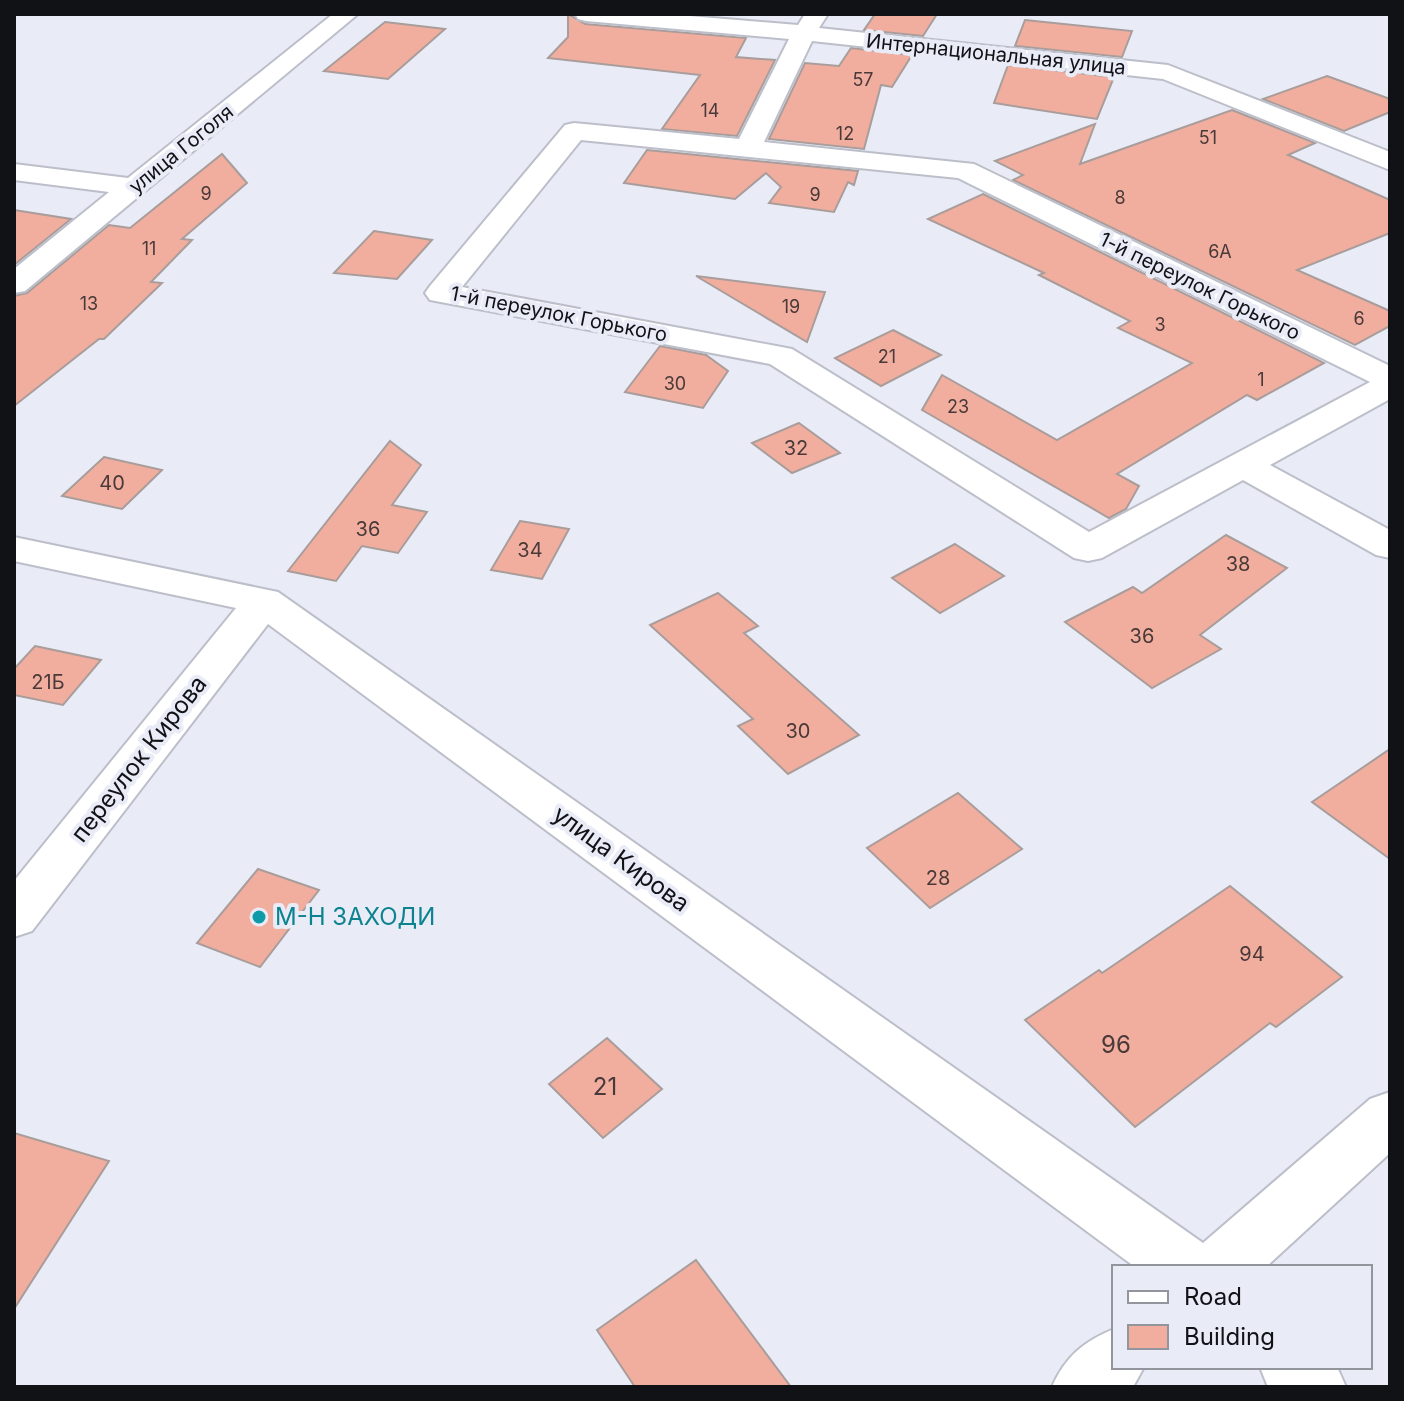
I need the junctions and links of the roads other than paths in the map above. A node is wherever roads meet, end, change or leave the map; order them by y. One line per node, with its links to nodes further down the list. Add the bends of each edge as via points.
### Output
1 (347, 14): 7 (street, улица Гоголя)
2 (586, 14): 3 (street, Интернациональная улица)
3 (811, 24): 4 (street); 5 (street, Интернациональная улица, via 1168,72)
4 (748, 148): 9 (street, 1-й переулок Горького, via 964,170); 10 (street, 1-й переулок Горького, via 574,131 441,293 780,356 1088,549)
5 (1390, 162)
6 (14, 172): 7 (street)
7 (134, 187): 8 (street, улица Гоголя)
8 (14, 284)
9 (1390, 382): 10 (street, 1-й переулок Горького)
10 (1241, 464): 11 (street)
11 (1390, 546)
12 (14, 549): 13 (street, улица Кирова)
13 (264, 601): 14 (street, переулок Кирова); 16 (street, улица Кирова)
14 (14, 917)
15 (1390, 1117): 17 (street)
16 (1182, 1265)
17 (1223, 1265)
18 (1112, 1363): 20 (street)
19 (1294, 1369): 21 (street)
20 (1085, 1387)
21 (1313, 1387)

